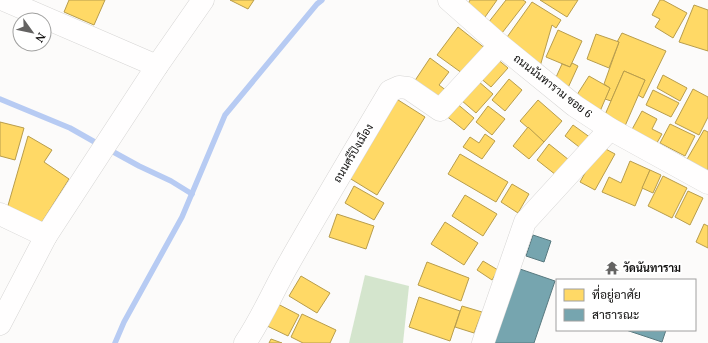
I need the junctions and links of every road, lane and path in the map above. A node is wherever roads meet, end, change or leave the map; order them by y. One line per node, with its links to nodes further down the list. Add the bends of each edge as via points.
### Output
1 (4, 0): 5 (street)
2 (204, 0): 5 (street)
3 (449, 0): 4 (street, ถนนนันทาราม ซอย 6)
4 (500, 45): 6 (street, ถนนนันทาราม ซอย 6, via 575,106); 11 (street, ถนนศรีปิงเมือง, via 440,110 408,88 399,87 390,91)
5 (157, 66): 9 (street)
6 (610, 129): 7 (street, ถนนนันทาราม ซอย 6); 12 (street, via 525,222)
7 (708, 183)
8 (0, 214): 9 (street)
9 (46, 236): 10 (street)
10 (0, 324)
11 (245, 343)
12 (483, 343)

